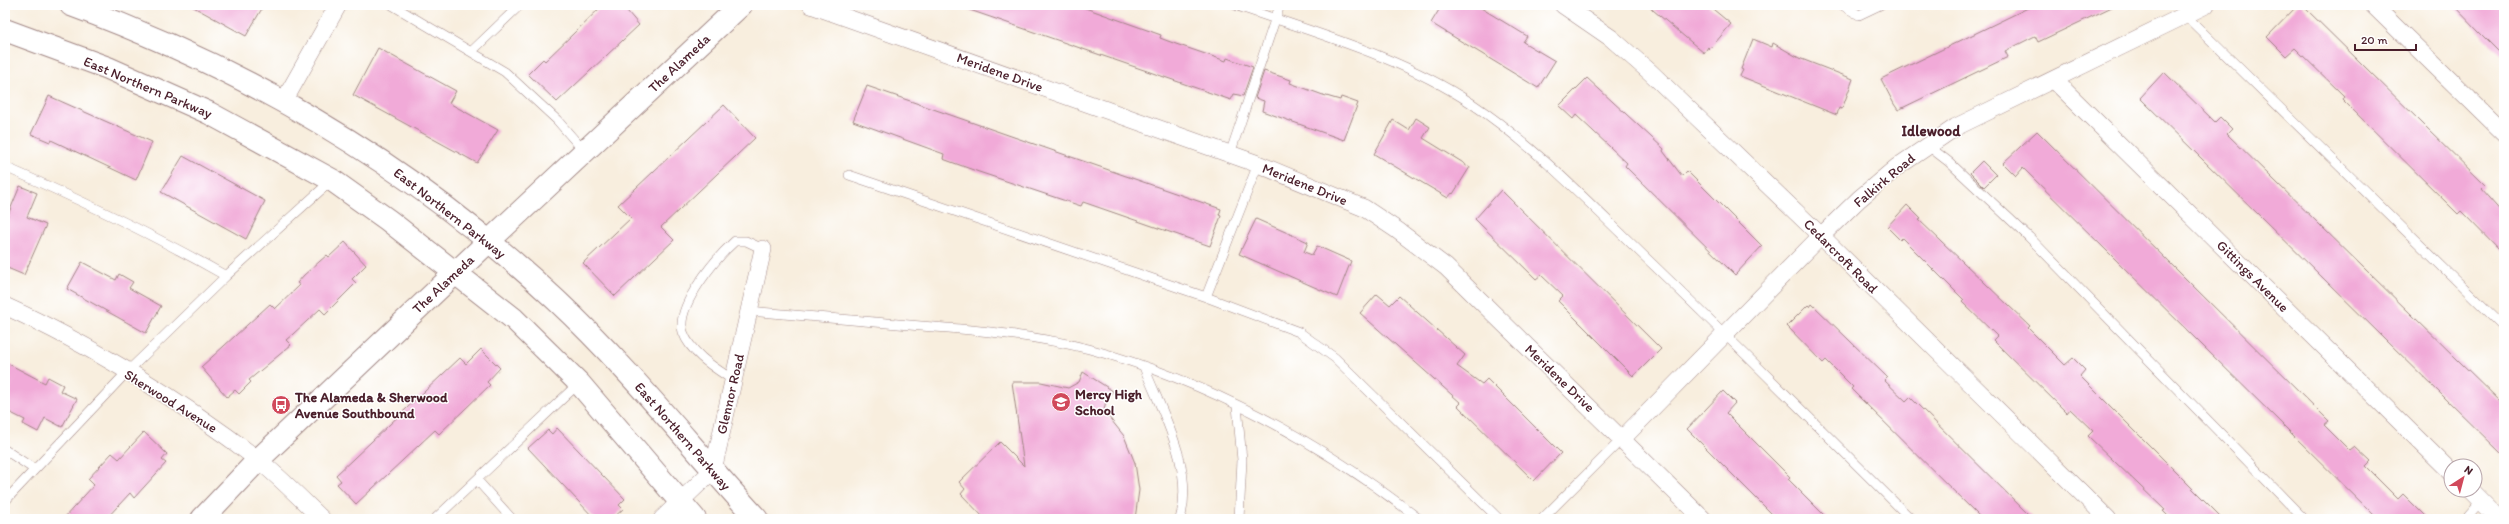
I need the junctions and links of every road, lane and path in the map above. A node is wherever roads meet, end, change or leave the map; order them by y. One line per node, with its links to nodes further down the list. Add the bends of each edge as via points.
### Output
1 (71, 5): 19 (main road, East Northern Parkway, via 179,49)
2 (338, 5): 19 (street)
3 (392, 5): 17 (lane)
4 (520, 5): 17 (lane)
5 (741, 5): 22 (main road, The Alameda)
6 (811, 5): 23 (street, Meridene Drive)
7 (1235, 5): 15 (lane)
8 (1280, 5): 15 (lane)
9 (1563, 5): 28 (street, Cedarcroft Road, via 1611,38 1650,72)
10 (1842, 5): 11 (lane, via 1859,15)
11 (1880, 5)
12 (2206, 5): 14 (street, Falkirk Road)
13 (2373, 5): 20 (street)
14 (2186, 16): 18 (street, Falkirk Road); 36 (lane)
15 (1275, 19): 23 (lane); 37 (lane, via 1372,54 1446,88 1470,103 1526,144 1573,185)
16 (5, 30): 27 (main road, East Northern Parkway, via 108,68 209,113)
17 (472, 51): 22 (lane, via 505,72 525,89)
18 (2056, 80): 21 (street, Falkirk Road, via 1956,127); 46 (street, Gittings Avenue)
19 (284, 102): 29 (main road, East Northern Parkway, via 380,160)
20 (2504, 133)
21 (1927, 145): 28 (street, Falkirk Road, via 1859,199); 69 (lane, via 1949,162 2029,237)
22 (584, 151): 29 (main road, The Alameda)
23 (1230, 154): 24 (street, Meridene Drive)
24 (1258, 164): 33 (lane); 43 (street, Meridene Drive, via 1364,208 1397,230 1446,267)
25 (5, 167): 32 (lane, via 155,236)
26 (849, 175): 33 (lane)
27 (332, 180): 31 (main road, East Northern Parkway); 32 (lane)
28 (1821, 236): 37 (street, Falkirk Road); 68 (street, Cedarcroft Road)
29 (489, 241): 31 (main road, The Alameda); 48 (main road, East Northern Parkway, via 597,340)
30 (763, 249): 35 (street, Glennor Road); 40 (lane, via 746,241 735,241 703,275 685,308 683,331 692,348)
31 (455, 272): 41 (main road, East Northern Parkway, via 514,318); 45 (main road, The Alameda)
32 (226, 276): 39 (lane)
33 (1206, 297): 64 (lane, via 1299,332 1314,341 1335,358)
34 (5, 306): 39 (street, Sherwood Avenue, via 80,344)
35 (749, 311): 38 (lane, via 995,332 1088,349); 40 (street, Glennor Road)
36 (2504, 327)
37 (1726, 334): 43 (street, Falkirk Road); 67 (lane)
38 (1144, 366): 42 (lane, via 1194,384); 61 (lane, via 1182,467 1183,509)
39 (127, 372): 45 (street, Sherwood Avenue, via 210,425); 47 (lane)
40 (733, 380): 48 (street, Glennor Road)
41 (579, 383): 49 (lane); 53 (main road, East Northern Parkway)
42 (1237, 406): 62 (lane, via 1242,460); 63 (lane, via 1321,451)
43 (1622, 438): 65 (lane); 66 (street, Meridene Drive)
44 (5, 450): 47 (lane)
45 (258, 460): 54 (main road, The Alameda); 55 (street, Sherwood Avenue)
46 (2443, 464)
47 (34, 469): 52 (lane)
48 (713, 470): 53 (street); 60 (main road, East Northern Parkway)
49 (477, 480): 56 (lane); 57 (lane)
50 (2475, 498): 70 (lane)
51 (2478, 498): 71 (street)
52 (5, 500)
53 (680, 502): 58 (street); 59 (main road, East Northern Parkway)
54 (202, 519)
55 (322, 519)
56 (435, 519)
57 (512, 519)
58 (662, 519)
59 (695, 519)
60 (757, 519)
61 (1180, 519)
62 (1239, 519)
63 (1419, 519)
64 (1499, 519)
65 (1542, 519)
66 (1703, 519)
67 (1911, 519)
68 (2108, 519)
69 (2304, 519)
70 (2466, 519)
71 (2499, 519)

